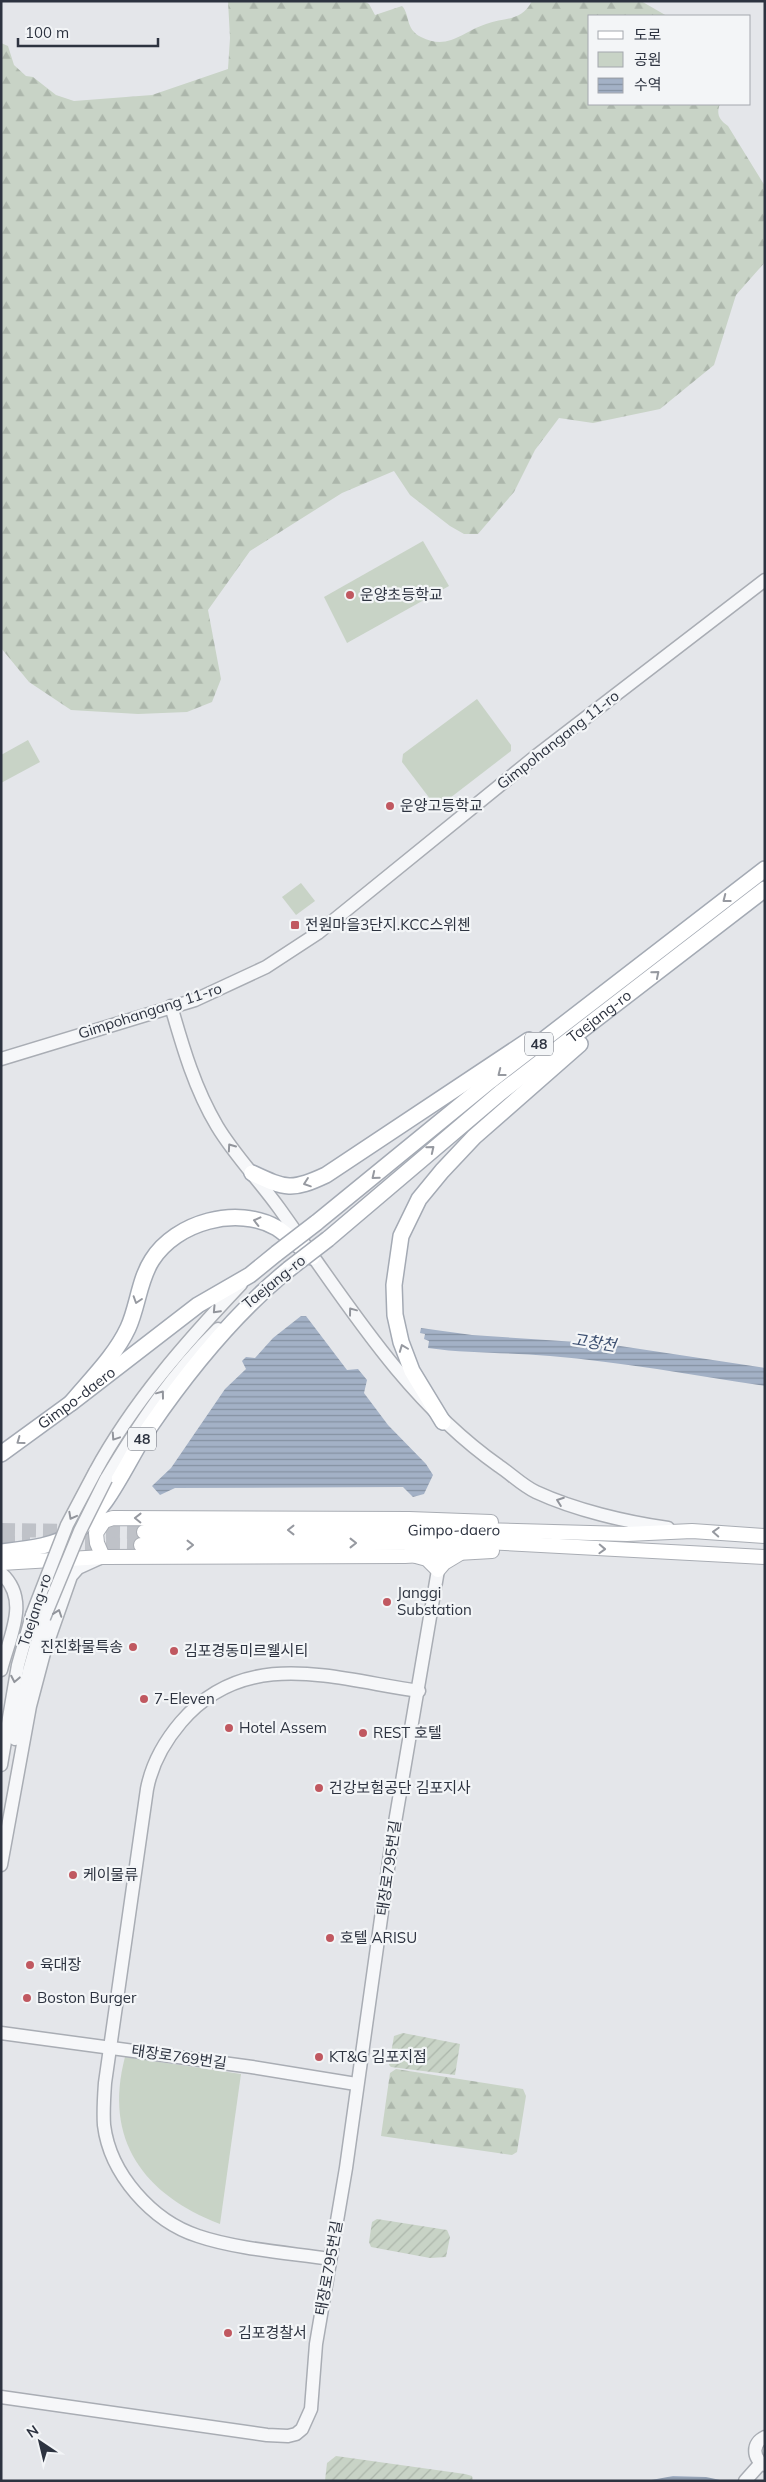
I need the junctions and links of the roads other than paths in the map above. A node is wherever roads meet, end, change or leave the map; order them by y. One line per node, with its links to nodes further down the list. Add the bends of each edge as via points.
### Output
1 (765, 580): 7 (street, Gimpohangang 11-ro, via 536,756 318,933 233,984)
2 (765, 585): 7 (street, Gimpohangang 11-ro, via 530,765 320,936 241,984 195,1003)
3 (765, 869): 6 (main road, Taejang-ro / 48, one-way to 6)
4 (765, 889): 5 (main road, Taejang-ro / 48, one-way to 4)
5 (630, 995): 12 (main road, Taejang-ro / 48, one-way to 5, bridge, via 500,1093); 14 (main road, one-way to 5, via 412,1371 395,1315 397,1253 407,1220 419,1199 474,1137)
6 (599, 997): 9 (main road, one-way to 9, via 490,1064 308,1184 280,1186); 11 (main road, Taejang-ro / 48, one-way to 11, bridge)
7 (172, 1008): 8 (street, Gimpohangang 11-ro); 9 (street, one-way to 7, via 230,1146 206,1104 187,1060)
8 (1, 1061)
9 (252, 1173): 10 (street)
10 (312, 1257): 13 (main road, one-way to 13, via 277,1228 249,1219 213,1220 182,1232 152,1260 128,1327 113,1352); 14 (street, one-way to 10, via 394,1367)
11 (250, 1274): 13 (main road, Gimpo-daero / 48, via 198,1305); 29 (street, Taejang-ro, one-way to 29, bridge, via 176,1355 111,1442 66,1526)
12 (263, 1290): 19 (main road, 48, via 170,1398 106,1499 91,1517 75,1532); 29 (street, Taejang-ro, one-way to 12, bridge, via 106,1479 140,1422 191,1355)
13 (71, 1404): 15 (main road, Gimpo-daero / 48, one-way to 15)
14 (444, 1422): 16 (street, one-way to 14, via 535,1492 474,1449)
15 (1, 1454)
16 (642, 1524): 17 (street); 24 (main road, Gimpo-daero, one-way to 24, via 113,1518 104,1521 96,1533)
17 (692, 1531): 18 (main road, Gimpo-daero, one-way to 17); 20 (main road, Gimpo-daero, one-way to 20, via 626,1534 478,1530 143,1538 485,1542)
18 (765, 1536)
19 (40, 1546): 21 (main road, 48); 26 (main road)
20 (582, 1548): 22 (main road, Gimpo-daero); 25 (main road, Gimpo-daero, one-way to 25)
21 (1, 1552)
22 (462, 1552): 23 (main road, Gimpo-daero); 27 (main road)
23 (412, 1555): 24 (main road, Gimpo-daero); 27 (main road, via 427,1559)
24 (103, 1557): 26 (main road, Gimpo-daero); 34 (street, one-way to 24, via 26,1726 44,1653 71,1576 78,1568)
25 (765, 1557)
26 (1, 1562)
27 (438, 1570): 31 (street, 태장로795번길)
28 (1, 1573): 30 (street, via 13,1586 18,1609)
29 (38, 1617): 32 (street, Taejang-ro, one-way to 32, via 18,1665); 33 (street, Taejang-ro)
30 (1, 1670)
31 (419, 1691): 36 (street, via 308,1675 266,1674 246,1677 224,1687 187,1715 164,1745 150,1772); 37 (street, 태장로795번길, via 392,1840)
32 (1, 1765)
33 (1, 1828)
34 (1, 1865)
35 (1, 2033): 36 (street, 태장로769번길)
36 (108, 2048): 37 (street, 태장로769번길); 38 (street, via 103,2108 109,2145 126,2180 153,2210 199,2237)
37 (356, 2084): 38 (street, 태장로795번길)
38 (330, 2259): 39 (street, 태장로795번길)
39 (316, 2344): 40 (street, 태장로795번길, via 309,2365 303,2409 296,2424 283,2430); 41 (street, 태장로795번길, via 311,2409 302,2429 288,2436)
40 (1, 2389)
41 (1, 2397)
42 (765, 2437): 43 (street, via 755,2447 756,2456)
43 (763, 2464): 44 (street)
44 (745, 2481)

